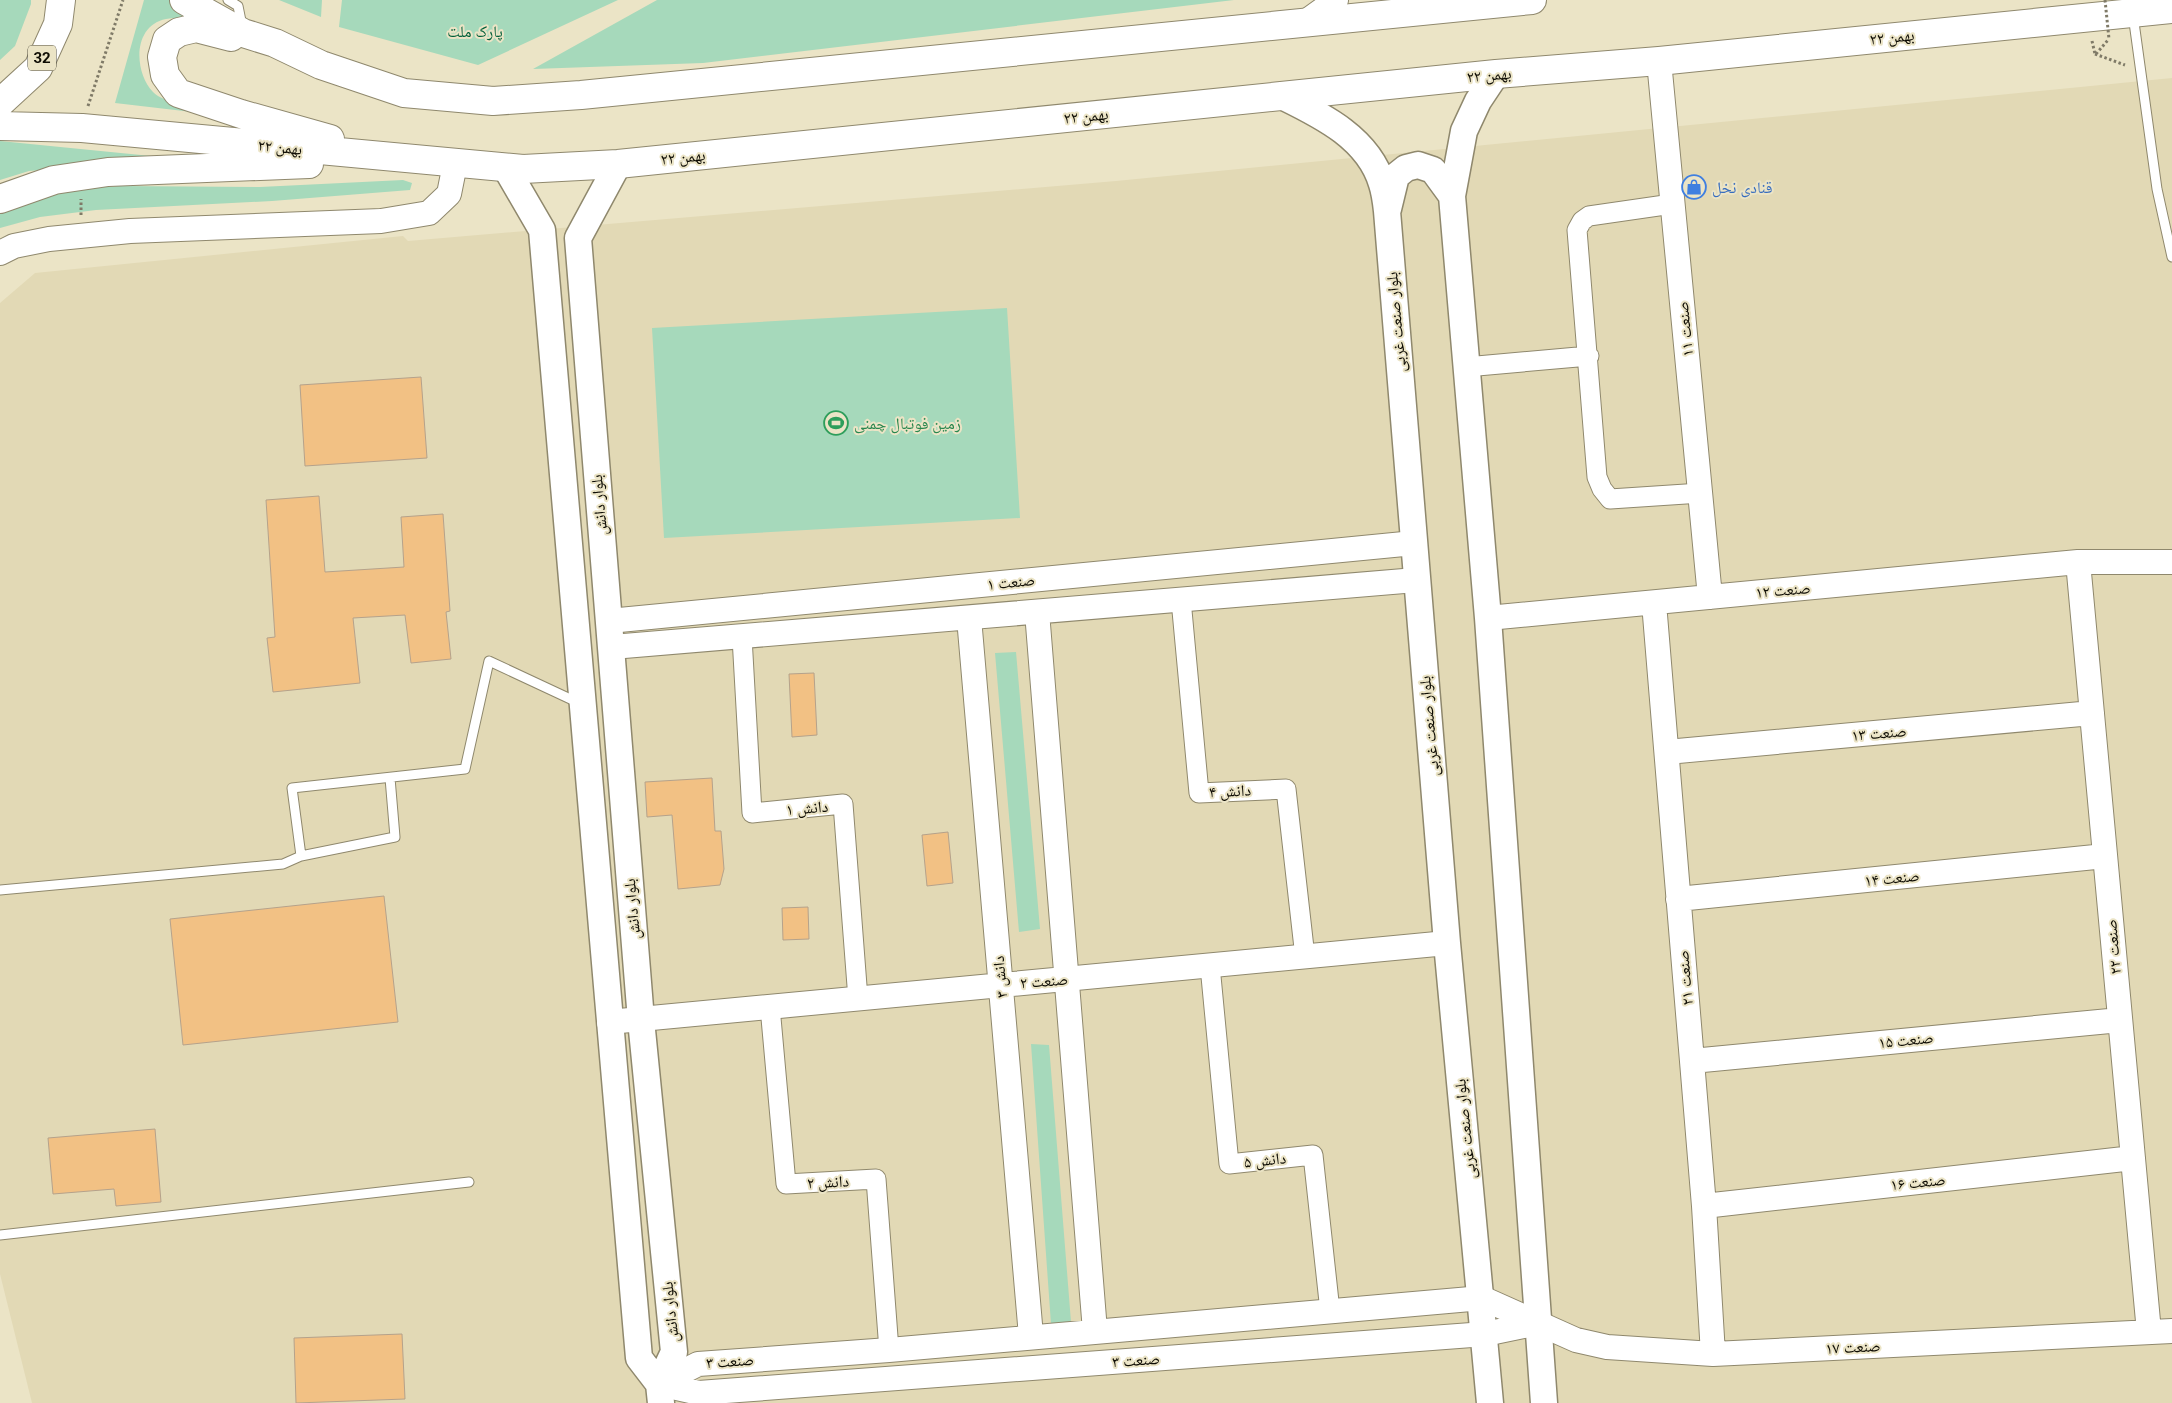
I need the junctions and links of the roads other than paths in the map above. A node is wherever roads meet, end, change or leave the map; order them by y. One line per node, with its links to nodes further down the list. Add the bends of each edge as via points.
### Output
1 (62, 0): 14 (highway, 32, via 58,24 38,68)
2 (184, 0): 9 (highway)
3 (228, 0): 9 (lane, via 238,6)
4 (1336, 0): 8 (street)
5 (1532, 0): 8 (highway)
6 (2172, 8): 7 (highway, ۲۲ بهمن)
7 (2132, 13): 10 (highway, ۲۲ بهمن); 26 (lane, via 2157,189)
8 (1304, 23): 11 (highway, via 493,101 404,93)
9 (243, 33): 11 (highway, via 274,43)
10 (1659, 61): 12 (highway, ۲۲ بهمن); 23 (street, صنعت ۱۱)
11 (320, 65): 16 (highway, via 196,28 178,32 167,40 162,57 165,75 178,93)
12 (1496, 74): 13 (highway, ۲۲ بهمن); 21 (main road, via 1464,131)
13 (1284, 96): 19 (highway, ۲۲ بهمن); 24 (main road, بلوار صنعت غربی, via 1322,115 1362,147 1382,184)
14 (0, 103)
15 (0, 126): 16 (highway, ۲۲ بهمن, via 82,128)
16 (399, 159): 17 (highway, ۲۲ بهمن)
17 (425, 162): 18 (highway, ۲۲ بهمن); 22 (highway, via 108,172 54,180)
18 (455, 164): 20 (highway, ۲۲ بهمن); 25 (street, via 449,194 429,213 381,221 130,231 49,239 14,246)
19 (618, 164): 20 (highway, ۲۲ بهمن); 40 (main road, بلوار دانش, via 578,238)
20 (506, 168): 44 (main road, بلوار دانش, via 542,230)
21 (1452, 196): 24 (main road, via 1433,170 1418,165 1406,168 1396,176); 28 (main road)
22 (0, 199)
23 (1672, 204): 27 (street, via 1589,216 1577,230); 29 (street, صنعت ۱۱)
24 (1387, 211): 30 (main road, بلوار صنعت غربی)
25 (0, 253)
26 (2172, 257)
27 (1589, 356): 28 (street); 29 (street, via 1597,477 1610,499)
28 (1466, 368): 39 (main road)
29 (1701, 493): 34 (street, صنعت ۱۱)
30 (1414, 543): 33 (main road, بلوار صنعت غربی); 40 (street, صنعت ۱)
31 (2078, 562): 32 (street, صنعت ۱۲); 34 (street, صنعت ۱۲); 45 (street, صنعت ۲۲)
32 (2172, 562)
33 (1416, 580): 35 (street, صنعت ۱); 52 (main road, بلوار صنعت غربی)
34 (1710, 597): 36 (street, صنعت ۱۲)
35 (1181, 600): 37 (street, صنعت ۱); 53 (street, دانش ۴, via 1199,793 1286,788)
36 (1654, 603): 39 (street, صنعت ۱۲); 46 (street, صنعت ۲۱)
37 (1037, 612): 38 (street, صنعت ۱); 55 (street)
38 (969, 618): 41 (street, صنعت ۱); 56 (street, دانش ۳)
39 (1488, 618): 69 (main road)
40 (609, 621): 42 (main road, بلوار دانش)
41 (742, 636): 42 (street, صنعت ۱); 57 (street, دانش ۱, via 752,813 843,804)
42 (612, 647): 43 (main road, بلوار دانش)
43 (615, 702): 44 (main road); 59 (main road, بلوار دانش)
44 (582, 705): 47 (lane, via 489,661 466,769); 61 (main road, بلوار دانش)
45 (2092, 713): 46 (street, صنعت ۱۳); 49 (street, صنعت ۲۲)
46 (1667, 752): 51 (street, صنعت ۲۱)
47 (390, 778): 48 (lane, via 395,837); 48 (lane, via 292,788)
48 (301, 856): 50 (lane, via 283,864)
49 (2105, 856): 51 (street, صنعت ۱۴); 60 (street, صنعت ۲۲)
50 (0, 890)
51 (1678, 899): 62 (street, صنعت ۲۱)
52 (1447, 943): 53 (street, صنعت ۲); 67 (main road, بلوار صنعت غربی)
53 (1305, 957): 54 (street, صنعت ۲)
54 (1210, 966): 55 (street, صنعت ۲); 68 (street, دانش ۵, via 1229,1164 1312,1155)
55 (1067, 979): 56 (street, صنعت ۲); 70 (street)
56 (1000, 986): 57 (street, صنعت ۲); 74 (street, دانش ۳)
57 (858, 999): 58 (street, صنعت ۲)
58 (770, 1007): 59 (street, صنعت ۲); 75 (street, دانش ۲, via 786,1184 876,1179)
59 (641, 1020): 61 (street, صنعت ۲); 77 (main road, بلوار دانش, via 674,1352)
60 (2120, 1020): 62 (street, صنعت ۱۵); 63 (street, صنعت ۲۲)
61 (609, 1022): 77 (main road, بلوار دانش, via 639,1358)
62 (1692, 1061): 65 (street, صنعت ۲۱)
63 (2133, 1158): 65 (street, صنعت ۱۶); 72 (street, صنعت ۲۲)
64 (469, 1182): 66 (lane)
65 (1704, 1206): 76 (street, صنعت ۲۱)
66 (0, 1235)
67 (1482, 1298): 68 (street, صنعت ۳); 69 (street, صنعت ۱۷); 73 (main road, بلوار صنعت غربی)
68 (1330, 1311): 70 (street, صنعت ۳)
69 (1538, 1323): 73 (street, صنعت ۳); 76 (street, صنعت ۱۷, via 1576,1340 1607,1347); 79 (main road)
70 (1096, 1331): 74 (street, صنعت ۳)
71 (2172, 1331): 72 (street, صنعت ۱۷)
72 (2149, 1332): 76 (street, صنعت ۱۷)
73 (1485, 1334): 77 (street, صنعت ۳); 78 (main road, بلوار صنعت غربی)
74 (1031, 1336): 75 (street, صنعت ۳)
75 (889, 1350): 77 (street, صنعت ۳, via 698,1364)
76 (1713, 1354)
77 (660, 1394)
78 (1490, 1403)
79 (1544, 1403)

